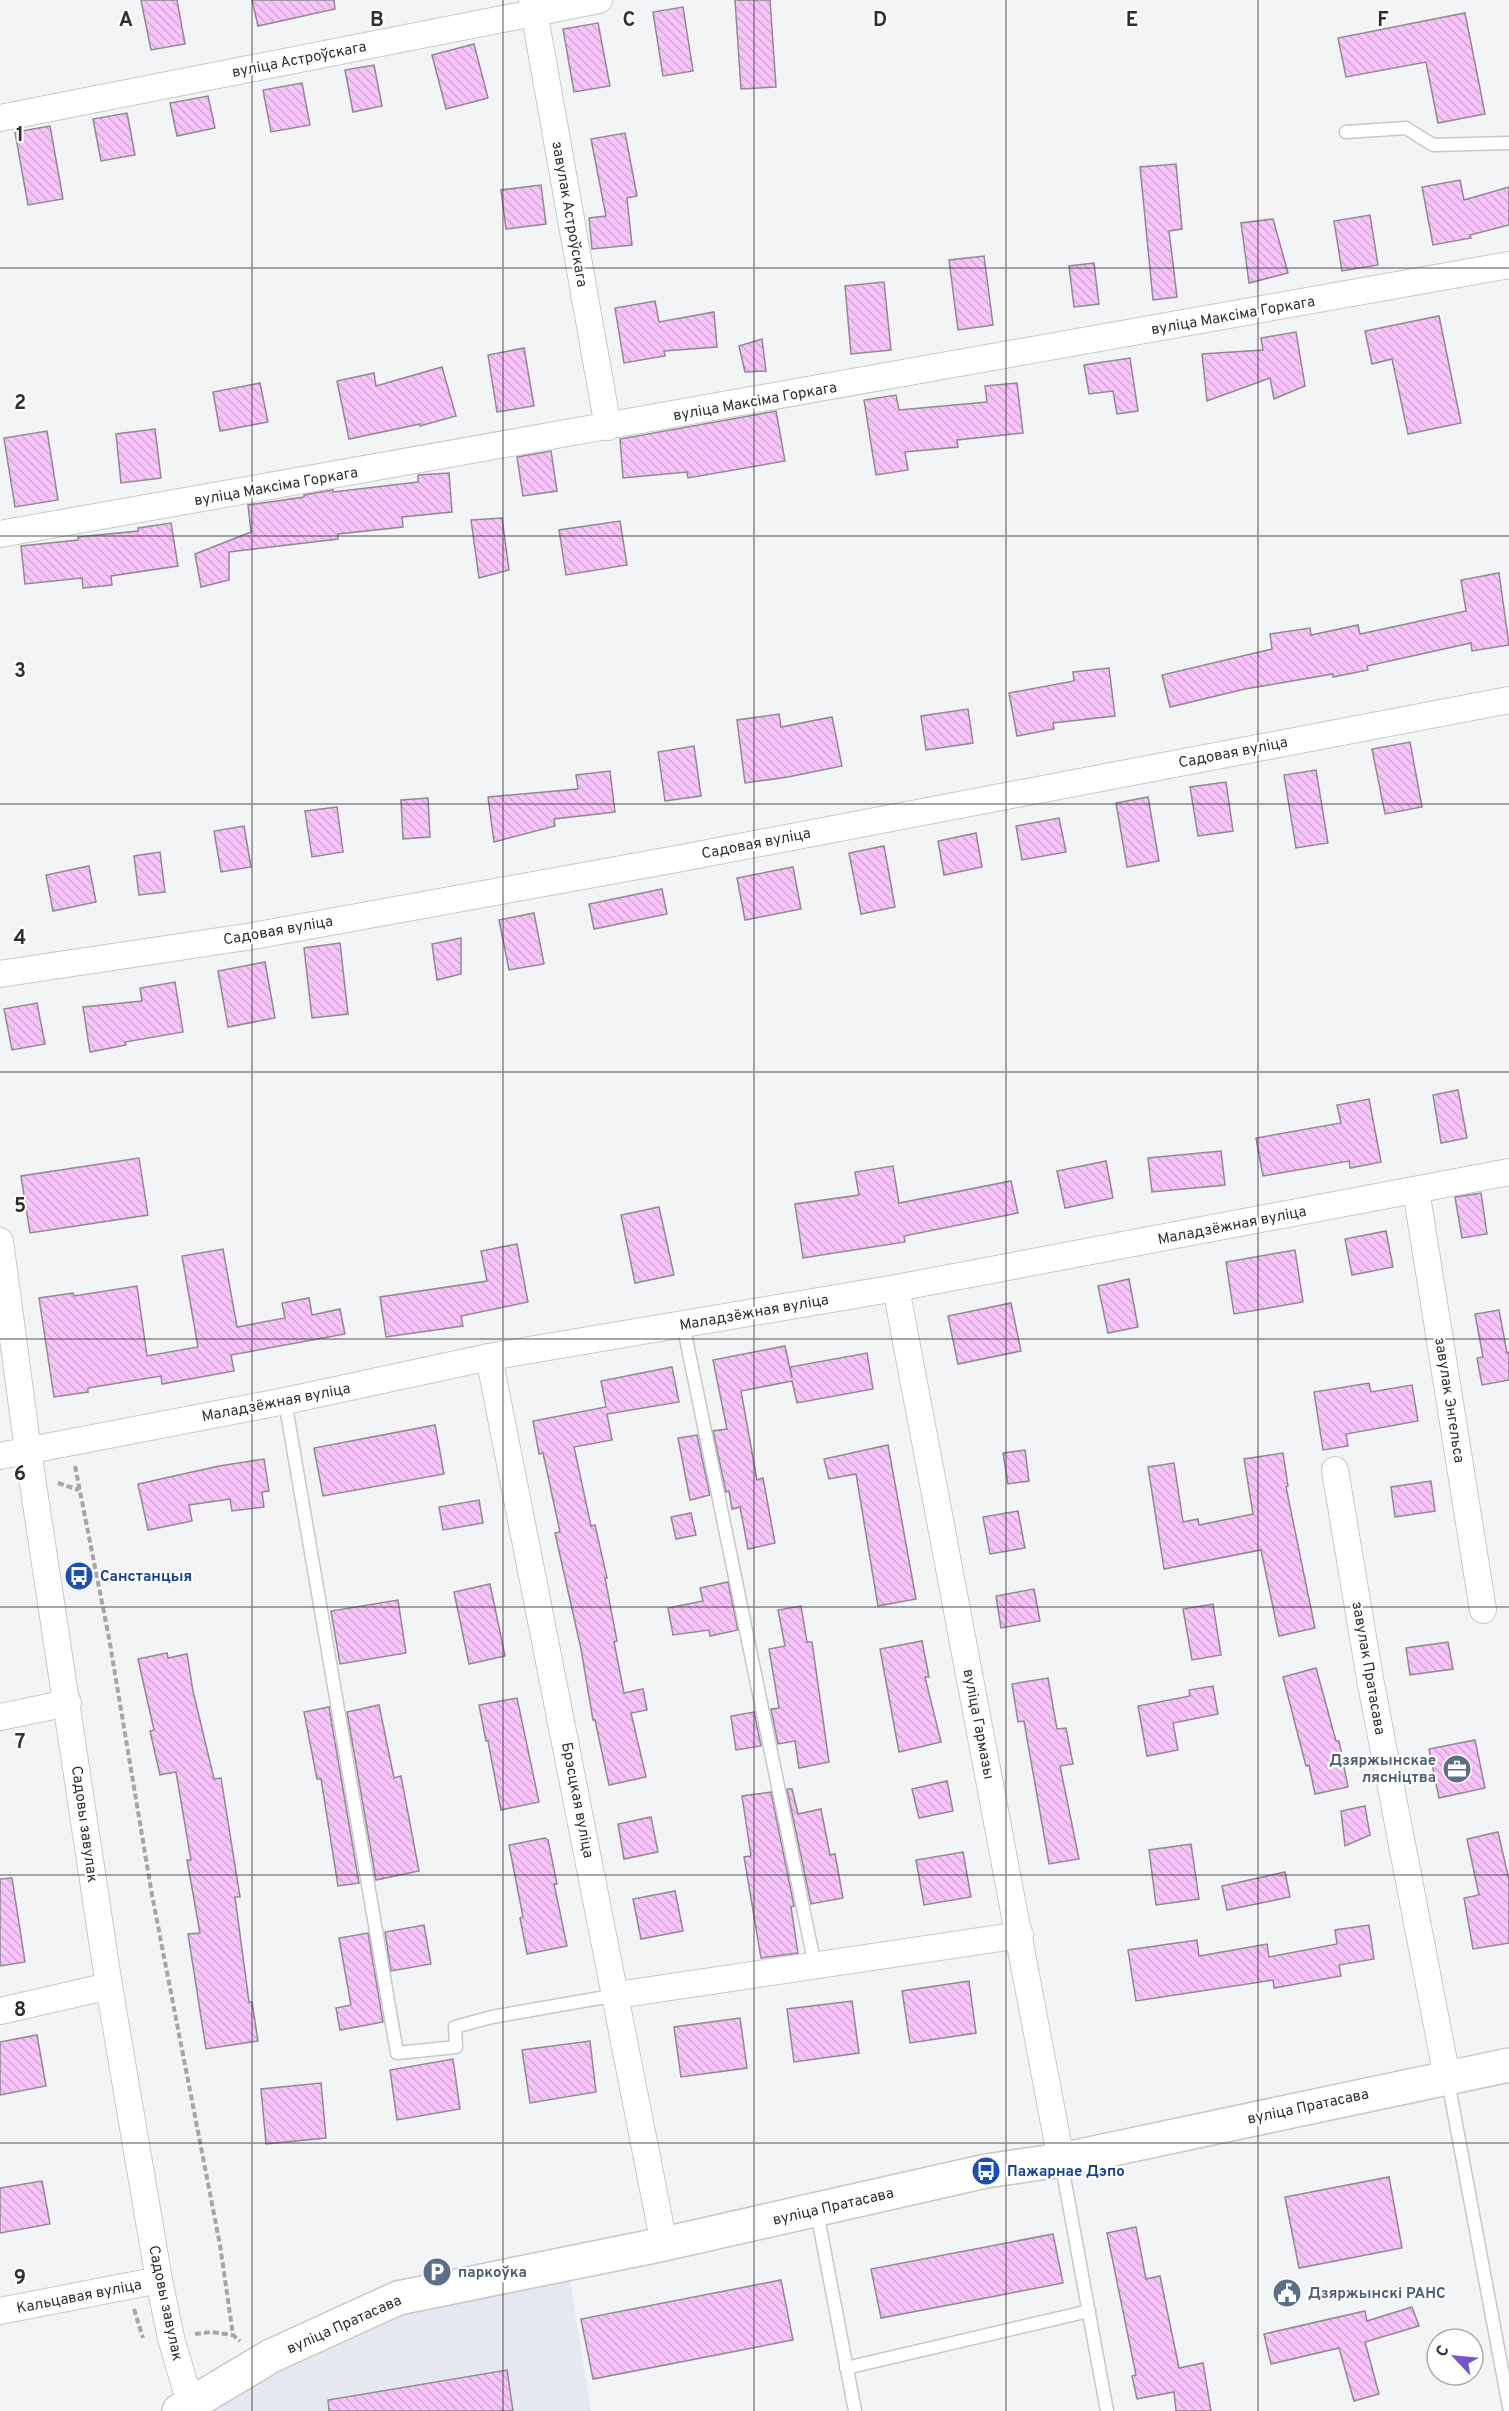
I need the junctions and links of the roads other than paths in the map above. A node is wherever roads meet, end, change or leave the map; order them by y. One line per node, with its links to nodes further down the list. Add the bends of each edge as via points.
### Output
1 (599, 0): 2 (street, вуліца Астроўскага)
2 (533, 6): 3 (street, вуліца Астроўскага); 7 (street, завулак Астроўскага)
3 (0, 118)
4 (1346, 132): 5 (lane, via 1406,128 1433,145)
5 (1509, 143)
6 (1509, 265): 7 (street, вуліца Максіма Горкага)
7 (608, 427): 8 (street, вуліца Максіма Горкага)
8 (0, 534)
9 (1509, 700): 10 (street, Садовая вуліца, via 253,936)
10 (0, 974)
11 (1509, 1172): 12 (street, Маладзёжная вуліца)
12 (1416, 1190): 14 (street, Маладзёжная вуліца); 21 (street, завулак Энгельса)
13 (0, 1241): 18 (street, Садовы завулак)
14 (896, 1288): 15 (street, Маладзёжная вуліца); 24 (street, вуліца Гармазы)
15 (683, 1324): 16 (street, Маладзёжная вуліца); 25 (lane)
16 (489, 1357): 17 (street, Маладзёжная вуліца); 27 (street, Брэсцкая вуліца)
17 (285, 1401): 18 (street, Маладзёжная вуліца); 27 (lane, via 397,2053 456,2047 455,2027 492,2017)
18 (28, 1450): 19 (street, Маладзёжная вуліца); 22 (street, Садовы завулак)
19 (0, 1456)
20 (1335, 1470): 30 (street, завулак Пратасава, via 1370,1679)
21 (1483, 1610)
22 (68, 1703): 23 (street); 26 (street, Садовы завулак)
23 (0, 1717)
24 (1020, 1935): 25 (street); 31 (street, вуліца Гармазы)
25 (815, 1966): 27 (street)
26 (109, 1986): 28 (street); 34 (street, Садовы завулак)
27 (617, 1995): 33 (street, Брэсцкая вуліца)
28 (0, 2011)
29 (1509, 2065): 30 (main road, вуліца Пратасава)
30 (1447, 2077): 31 (main road, вуліца Пратасава); 39 (lane)
31 (1061, 2160): 32 (main road, вуліца Пратасава, via 986,2171); 36 (lane)
32 (817, 2210): 33 (main road, вуліца Пратасава); 37 (lane)
33 (664, 2244): 38 (main road, вуліца Пратасава, via 398,2298 271,2356)
34 (159, 2280): 35 (street, Кальцавая вуліца); 38 (street, Садовы завулак)
35 (0, 2311)
36 (1089, 2311): 37 (lane); 41 (lane)
37 (846, 2368): 40 (lane)
38 (185, 2407)
39 (1509, 2407)
40 (855, 2411)
41 (1107, 2411)

